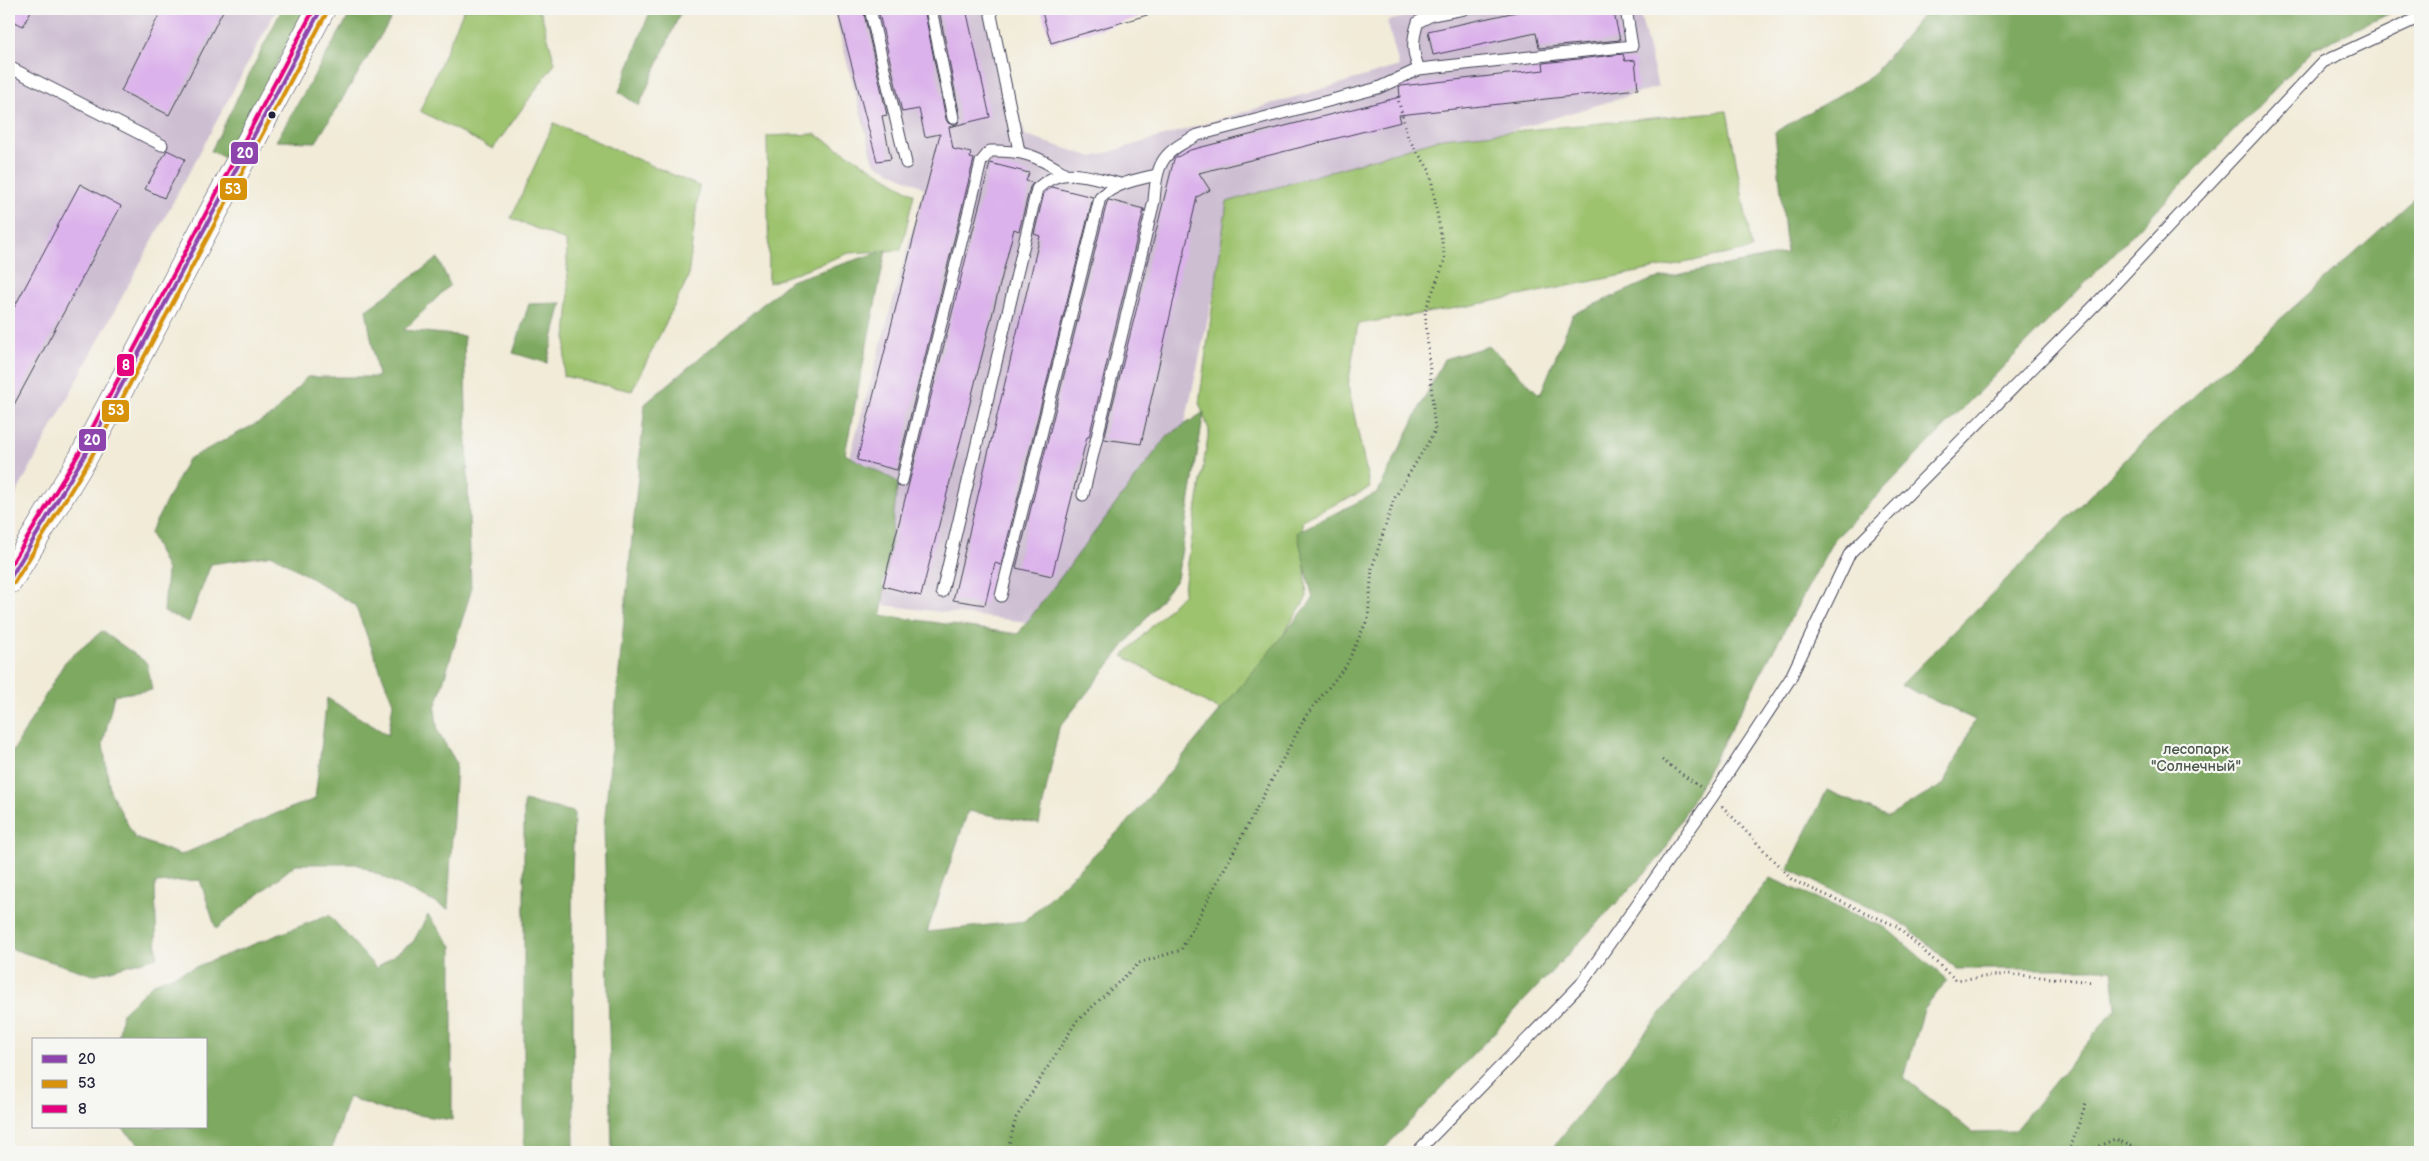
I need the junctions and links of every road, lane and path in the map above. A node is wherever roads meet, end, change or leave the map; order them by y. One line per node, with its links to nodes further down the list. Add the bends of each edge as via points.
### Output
1 (321, 9): 20 (main road, via 83,458)
2 (870, 9): 14 (lane)
3 (931, 9): 11 (lane)
4 (992, 9): 13 (lane)
5 (1464, 9): 9 (lane, via 1432,15 1418,22 1413,38 1413,55)
6 (1626, 9): 9 (lane, via 1632,46)
7 (2420, 17): 24 (lane, via 2323,62 2097,303 1850,553 1790,679)
8 (9, 67): 12 (lane)
9 (1419, 69): 16 (lane, via 1378,88 1198,135 1165,156)
10 (1396, 93): 27 (path, via 1408,138 1430,171 1445,260 1425,311 1435,431 1394,499 1372,568 1368,618 1346,666 1307,714 1181,950 1139,963 1076,1022 1016,1118)
11 (953, 118)
12 (162, 145)
13 (1019, 151): 15 (lane, via 1040,158); 18 (lane, via 990,151 981,162)
14 (906, 163)
15 (1064, 173): 17 (lane); 21 (lane, via 1046,180 1037,189)
16 (1156, 175): 17 (lane); 19 (lane, via 1154,201)
17 (1120, 184): 22 (lane, via 1100,198)
18 (902, 481)
19 (1083, 495)
20 (9, 580)
21 (942, 592)
22 (1001, 596)
23 (1662, 760): 24 (path)
24 (1713, 796): 25 (path, via 1792,880 1896,926 1956,980 2009,974); 28 (lane, via 1581,984)
25 (2093, 982)
26 (2087, 1100): 29 (path)
27 (1007, 1152)
28 (1417, 1152)
29 (2069, 1152)
30 (2085, 1152): 31 (path, via 2116,1139)
31 (2145, 1152)

